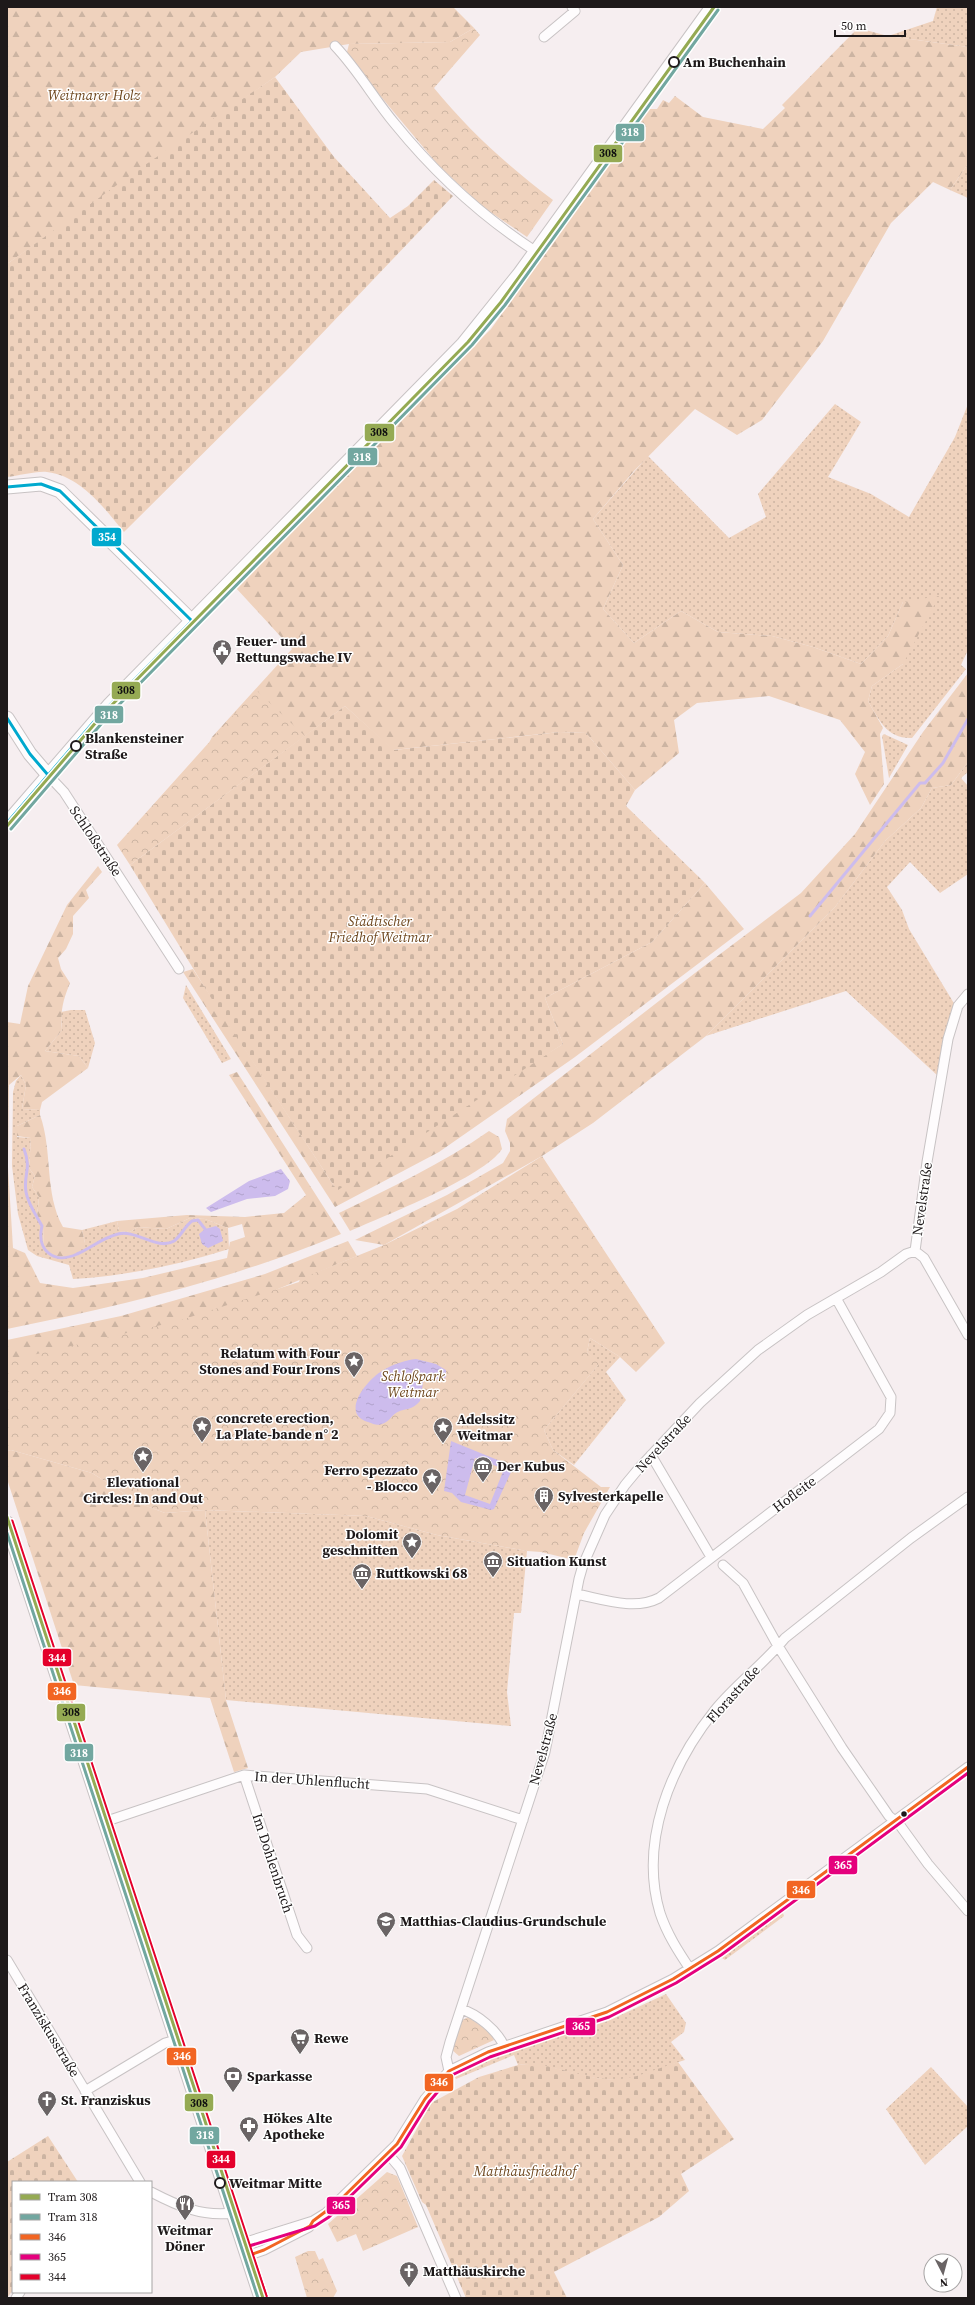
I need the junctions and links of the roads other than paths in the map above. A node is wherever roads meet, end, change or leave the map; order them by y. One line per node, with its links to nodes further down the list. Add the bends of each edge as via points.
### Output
1 (572, 7): 3 (street, via 575,11)
2 (712, 7): 5 (main road)
3 (544, 37)
4 (335, 46): 5 (street, via 424,157 485,214)
5 (535, 251): 7 (main road, via 494,307 444,365)
6 (7, 487): 7 (main road, via 41,484 60,491)
7 (192, 621): 9 (main road, via 98,717)
8 (7, 718): 9 (main road, Schloßstraße, via 30,754)
9 (48, 775): 10 (main road); 11 (street, Schloßstraße, via 64,792)
10 (7, 823)
11 (179, 969)
12 (968, 994): 13 (street, Nevelstraße, via 958,1006 948,1039)
13 (915, 1251): 14 (street, Nevelstraße, via 906,1254); 15 (street, via 924,1258)
14 (836, 1298): 16 (street, Nevelstraße, via 758,1350 700,1403); 19 (street, Hofleite, via 888,1391 892,1402 889,1416 879,1429)
15 (968, 1335)
16 (652, 1455): 19 (street); 21 (street, Nevelstraße, via 625,1485 605,1515 583,1565)
17 (968, 1497): 22 (street, Florastraße, via 840,1593)
18 (7, 1523): 27 (main road)
19 (711, 1557): 21 (street, Hofleite, via 650,1602 631,1604)
20 (723, 1565): 22 (street, via 743,1583)
21 (576, 1594): 25 (street, Nevelstraße, via 549,1739)
22 (778, 1646): 26 (street, via 842,1748 889,1816); 31 (street, Florastraße, via 732,1691 710,1717 680,1765 658,1821 653,1863 656,1898 670,1937)
23 (968, 1767): 26 (street)
24 (244, 1775): 25 (street, In der Uhlenflucht, via 427,1789); 27 (street, In der Uhlenflucht); 29 (street, Im Dohlenbruch, via 297,1935)
25 (523, 1820): 32 (street, Nevelstraße)
26 (895, 1820): 28 (street); 31 (street)
27 (104, 1822): 33 (main road)
28 (968, 1911)
29 (307, 1948)
30 (7, 1960): 36 (street, Franziskusstraße)
31 (690, 1969): 34 (street, via 607,2012)
32 (461, 2009): 34 (street, via 471,2012 500,2038); 35 (street, Nevelstraße, via 446,2057)
33 (176, 2040): 36 (street, via 165,2043); 40 (main road)
34 (504, 2046): 35 (street, via 472,2058)
35 (449, 2071): 37 (street, via 424,2099 397,2144)
36 (85, 2091): 38 (street, Franziskusstraße)
37 (388, 2154): 41 (street, via 310,2226 276,2244); 43 (street, via 400,2168)
38 (139, 2181)
39 (152, 2192): 40 (street, via 193,2211 218,2215)
40 (233, 2213): 41 (main road)
41 (245, 2250): 42 (main road)
42 (261, 2298)
43 (456, 2298)

